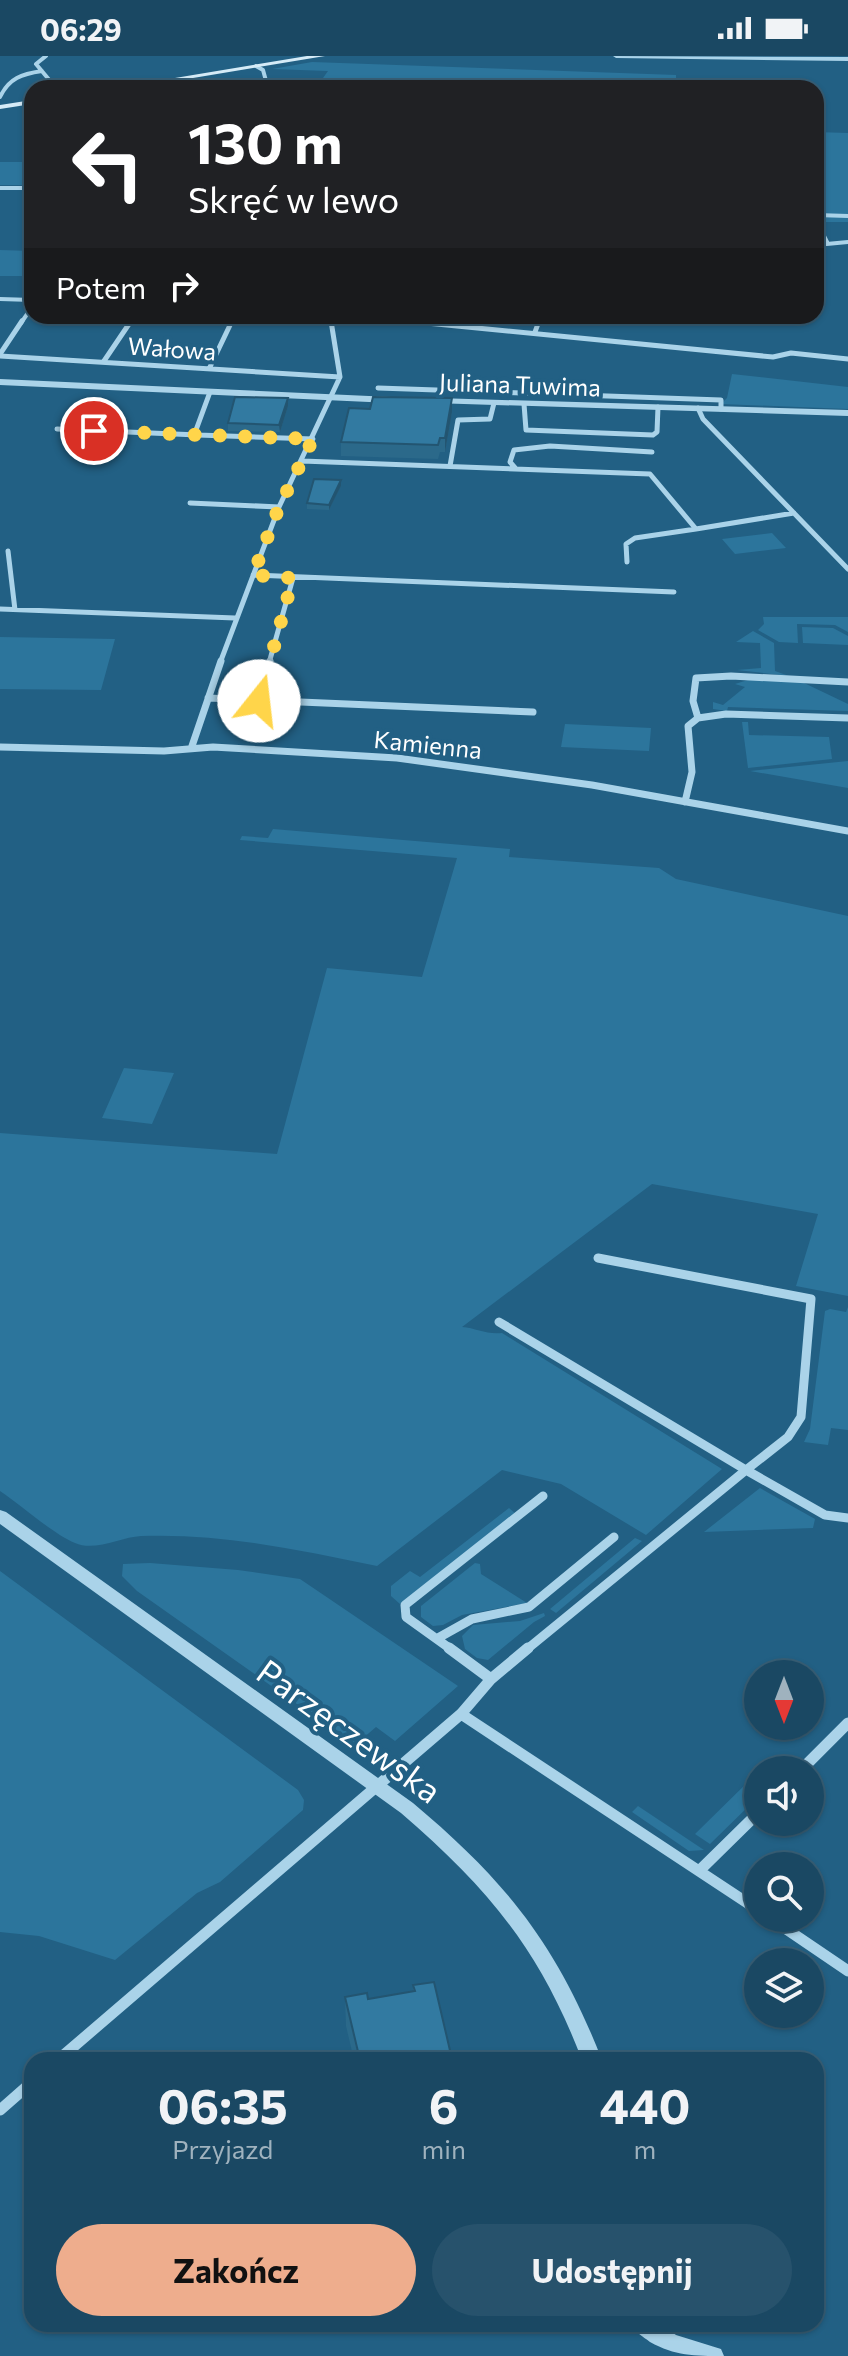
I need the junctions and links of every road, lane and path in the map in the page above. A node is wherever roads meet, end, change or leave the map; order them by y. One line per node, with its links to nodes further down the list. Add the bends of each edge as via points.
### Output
1 (46, 56): 6 (street, via 36,63)
2 (321, 56): 5 (main road)
3 (616, 56): 4 (street)
4 (848, 59)
5 (256, 66): 8 (main road); 9 (street)
6 (42, 71): 7 (street); 10 (street, via 18,74)
7 (49, 80)
8 (169, 80)
9 (266, 80)
10 (0, 97)
11 (24, 103): 12 (main road)
12 (0, 107)
13 (0, 188): 14 (street)
14 (24, 188)
15 (848, 216): 16 (street)
16 (824, 217)
17 (824, 235): 18 (street)
18 (827, 242): 19 (street); 20 (street)
19 (848, 242)
20 (824, 243)
21 (0, 299): 22 (street)
22 (24, 300)
23 (24, 319): 30 (street)
24 (129, 324): 32 (street)
25 (230, 324): 33 (street)
26 (331, 324): 34 (street)
27 (444, 324): 29 (street)
28 (538, 324): 29 (street)
29 (535, 332): 31 (street, via 773,357 791,353)
30 (0, 355): 32 (street, Wałowa)
31 (848, 359)
32 (104, 361): 33 (street, Wałowa)
33 (209, 369): 34 (street, Wałowa)
34 (340, 377): 39 (street)
35 (0, 382): 38 (street, Juliana Tuwima)
36 (378, 388): 37 (street)
37 (414, 389): 41 (street); 46 (street, via 721,400)
38 (210, 392): 39 (street, Juliana Tuwima); 49 (street)
39 (330, 398): 40 (street, Juliana Tuwima); 50 (street)
40 (397, 400)
41 (416, 401): 42 (street, Juliana Tuwima)
42 (494, 403): 43 (street, Juliana Tuwima); 53 (street, via 490,419 458,420)
43 (524, 404): 44 (street, Juliana Tuwima); 44 (street, via 526,430 653,435)
44 (658, 407): 45 (street, Juliana Tuwima)
45 (698, 408): 46 (street, Juliana Tuwima); 57 (street)
46 (721, 409): 47 (street, Juliana Tuwima)
47 (848, 413)
48 (57, 429): 49 (street)
49 (198, 435): 50 (street)
50 (313, 439): 52 (street)
51 (652, 452): 54 (street, via 550,446 514,450 510,462)
52 (302, 461): 53 (street); 56 (street)
53 (450, 466): 54 (street)
54 (516, 469): 58 (street, via 650,474)
55 (190, 503): 56 (street)
56 (279, 507): 62 (street)
57 (794, 513): 58 (street); 61 (street)
58 (696, 529): 60 (street, via 635,538 626,544)
59 (8, 551): 66 (street)
60 (627, 562)
61 (848, 569)
62 (253, 575): 63 (street); 67 (street)
63 (293, 578): 64 (street); 70 (street)
64 (674, 592)
65 (0, 609): 66 (street)
66 (15, 610): 67 (street)
67 (235, 618): 69 (street)
68 (848, 682): 72 (street, via 696,678 693,701)
69 (208, 698): 70 (street); 74 (street)
70 (259, 701): 71 (street)
71 (533, 712)
72 (698, 718): 73 (street); 76 (street, via 688,726 692,772)
73 (848, 718)
74 (192, 746): 75 (street, Kamienna, via 164,751); 76 (street, Kamienna, via 397,758)
75 (0, 747)
76 (685, 802): 77 (street, Kamienna)
77 (848, 831)
78 (598, 1258): 80 (street, via 811,1299 801,1417 788,1437)
79 (499, 1322): 80 (street)
80 (746, 1470): 83 (street, via 825,1515); 86 (street)
81 (543, 1496): 85 (street, via 405,1605 406,1617)
82 (0, 1516): 90 (street, Parzęczewska)
83 (848, 1518)
84 (614, 1537): 85 (street, via 529,1607 467,1619)
85 (438, 1638): 86 (street)
86 (491, 1679): 87 (street)
87 (461, 1714): 90 (street); 92 (street)
88 (848, 1723): 89 (street)
89 (815, 1756)
90 (377, 1787): 96 (street); 97 (street, Parzęczewska, via 467,1859 532,1935)
91 (744, 1827): 92 (street)
92 (700, 1870): 93 (street)
93 (744, 1900)
94 (791, 1932): 95 (street)
95 (848, 1971)
96 (67, 2052)
97 (589, 2052)
98 (24, 2089): 99 (street)
99 (0, 2110)
100 (654, 2332): 101 (street, via 670,2343)
101 (713, 2356)

